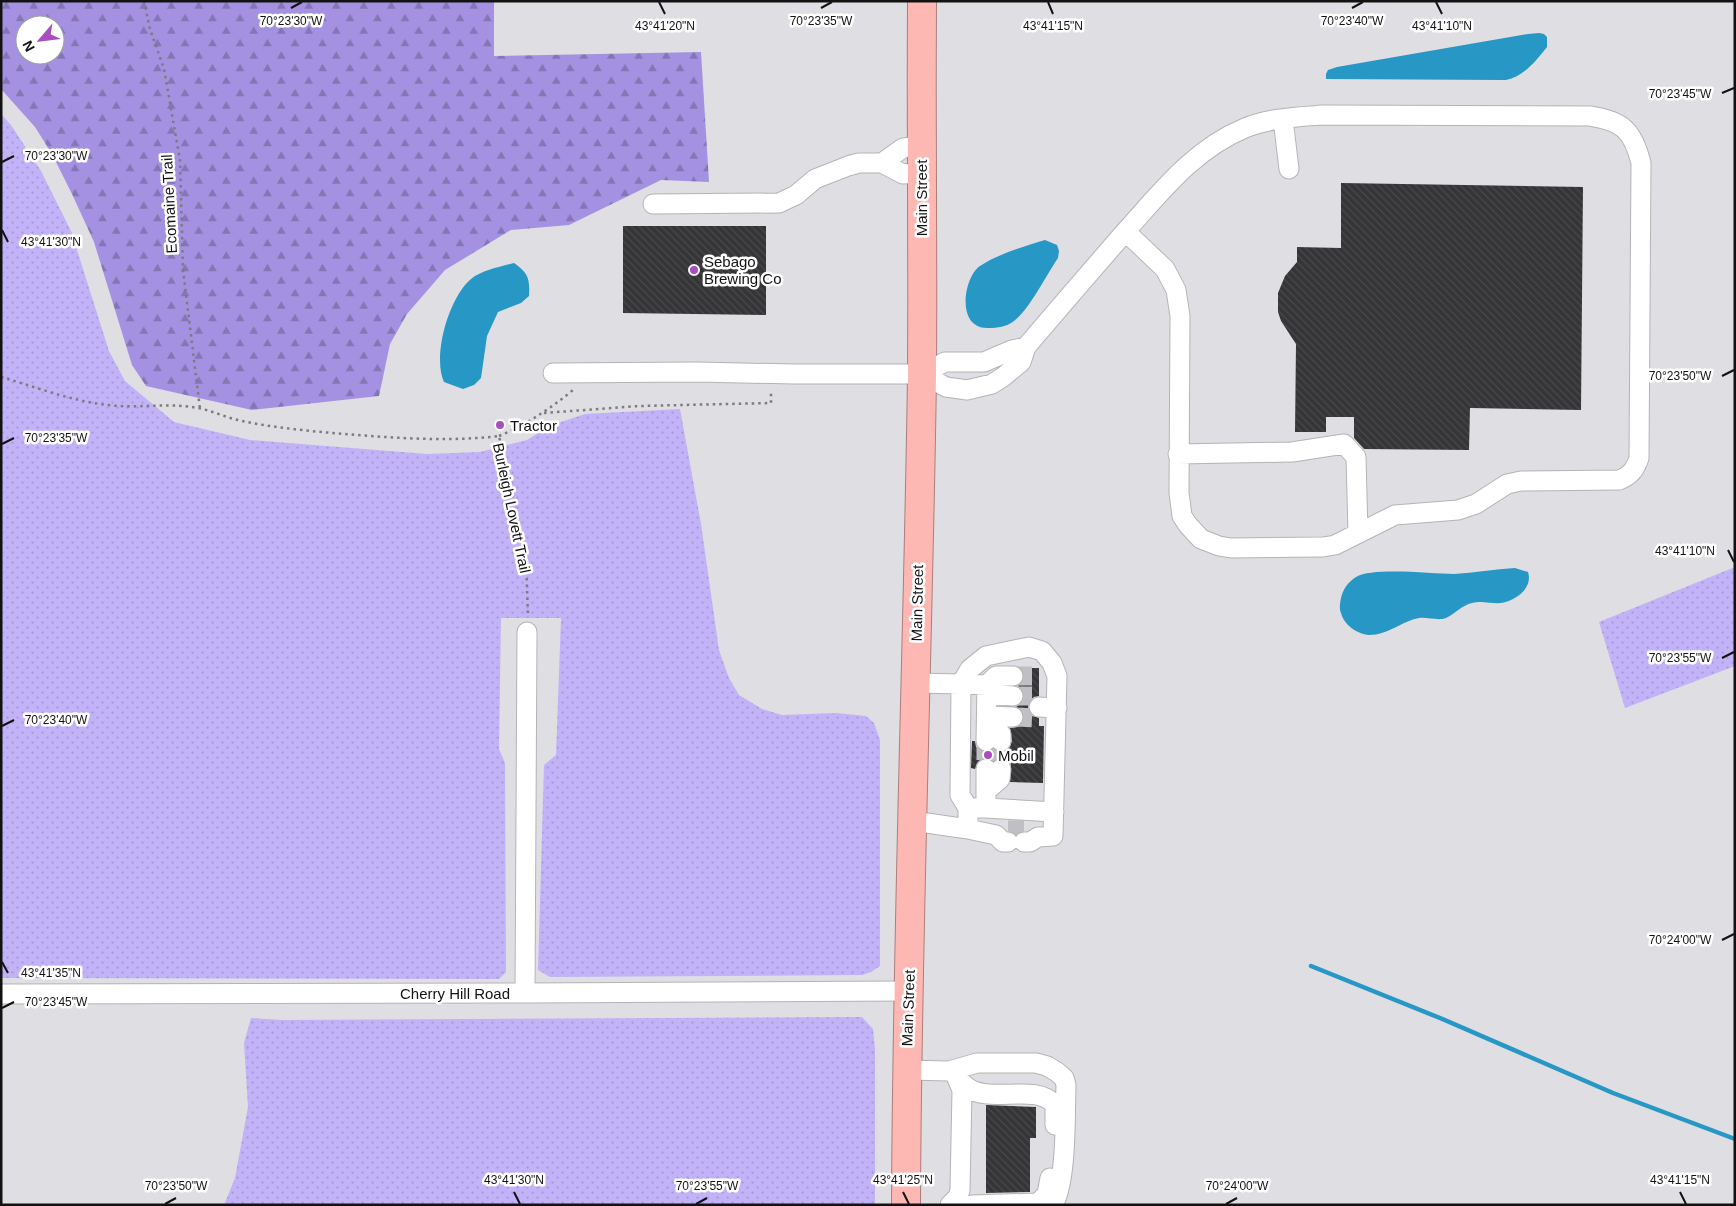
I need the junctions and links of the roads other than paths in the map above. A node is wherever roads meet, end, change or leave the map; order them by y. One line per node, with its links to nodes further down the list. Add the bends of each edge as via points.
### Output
1 (922, 1): 3 (highway, Main Street)
2 (1283, 119): 5 (street); 8 (street, via 1246,128 1206,149 1160,190); 13 (street, via 1323,115 1590,116 1604,118 1624,128 1633,138 1641,163 1639,458 1635,468 1619,480 1507,484 1476,504 1458,510 1395,515)
3 (921, 145): 4 (street, via 903,148); 6 (highway, Main Street)
4 (882, 163): 6 (street, via 903,174); 7 (street, via 841,167 809,182 796,195 780,203)
5 (1289, 170)
6 (921, 174): 11 (highway, Main Street)
7 (653, 204)
8 (1126, 232): 9 (street); 12 (street, via 1165,269 1176,290 1180,316)
9 (1026, 347): 11 (street, via 984,362 945,362); 11 (street, via 1021,362 1011,371 992,384 979,388 946,387)
10 (553, 373): 11 (street)
11 (922, 374): 15 (highway, Main Street)
12 (1178, 454): 13 (street, via 1182,516 1194,533 1209,543 1231,548 1323,547 1335,545); 13 (street, via 1292,452 1344,444 1356,457)
13 (1358, 533)
14 (527, 632): 25 (street)
15 (916, 683): 16 (street); 22 (highway, Main Street)
16 (961, 684): 17 (street); 20 (street, via 960,795); 21 (street, via 970,669 986,656 1029,647 1042,651 1052,663 1048,697)
17 (987, 704): 17 (street, via 1013,696); 18 (street)
18 (994, 741)
19 (993, 769): 20 (street)
20 (980, 803): 21 (street); 23 (street)
21 (1054, 812): 23 (street, via 1053,836 1016,836)
22 (913, 821): 23 (street); 24 (highway, Main Street)
23 (968, 829)
24 (909, 990): 25 (street, Cherry Hill Road); 27 (highway, Main Street)
25 (525, 993): 26 (street, Cherry Hill Road)
26 (1, 994)
27 (906, 1070): 28 (street); 29 (highway, Main Street)
28 (954, 1075): 30 (street, via 962,1090 960,1190); 31 (street, via 976,1092 1040,1095 1053,1102 1056,1110 1049,1188 1045,1197 1035,1204); 32 (street, via 977,1063 1036,1063 1047,1066 1064,1078 1062,1166 1060,1190)
29 (906, 1205)
30 (950, 1205)
31 (972, 1205)
32 (1054, 1205)

